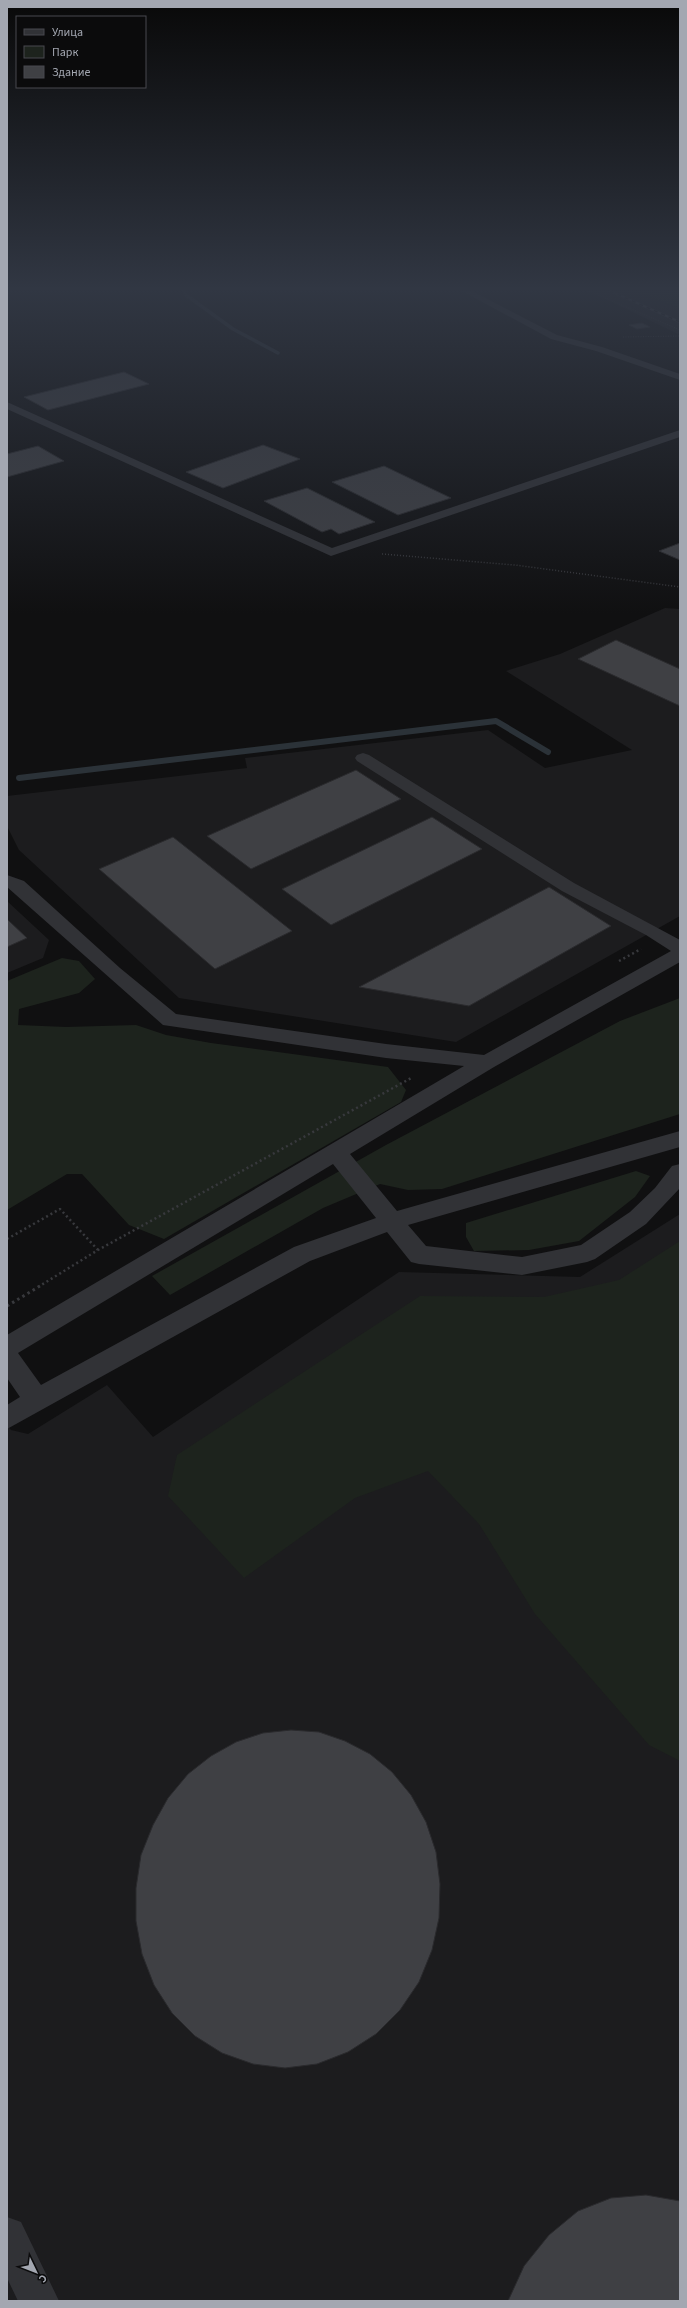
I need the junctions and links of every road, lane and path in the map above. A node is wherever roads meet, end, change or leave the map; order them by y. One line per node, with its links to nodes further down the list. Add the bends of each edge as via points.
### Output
1 (7, 405): 3 (street)
2 (680, 433): 3 (street)
3 (332, 552): 4 (path, via 516,565)
4 (680, 587)
5 (363, 758): 7 (street, via 568,887)
6 (7, 880): 11 (street, via 18,885 170,1020 386,1051)
7 (662, 936): 8 (street); 10 (path)
8 (680, 948)
9 (680, 954): 12 (street)
10 (614, 964)
11 (456, 1057): 12 (street); 18 (path, via 387,1090)
12 (487, 1062): 14 (street)
13 (680, 1140): 16 (street)
14 (335, 1152): 16 (street); 20 (street)
15 (680, 1172): 16 (street, via 663,1194 638,1218 587,1253 522,1266 419,1255)
16 (390, 1222): 22 (street, via 302,1254)
17 (7, 1238): 18 (path, via 60,1209)
18 (98, 1250): 19 (path)
19 (7, 1306)
20 (7, 1347)
21 (7, 1358): 22 (street)
22 (37, 1400): 23 (street)
23 (7, 1418)
24 (7, 2236): 25 (street)
25 (39, 2301)

